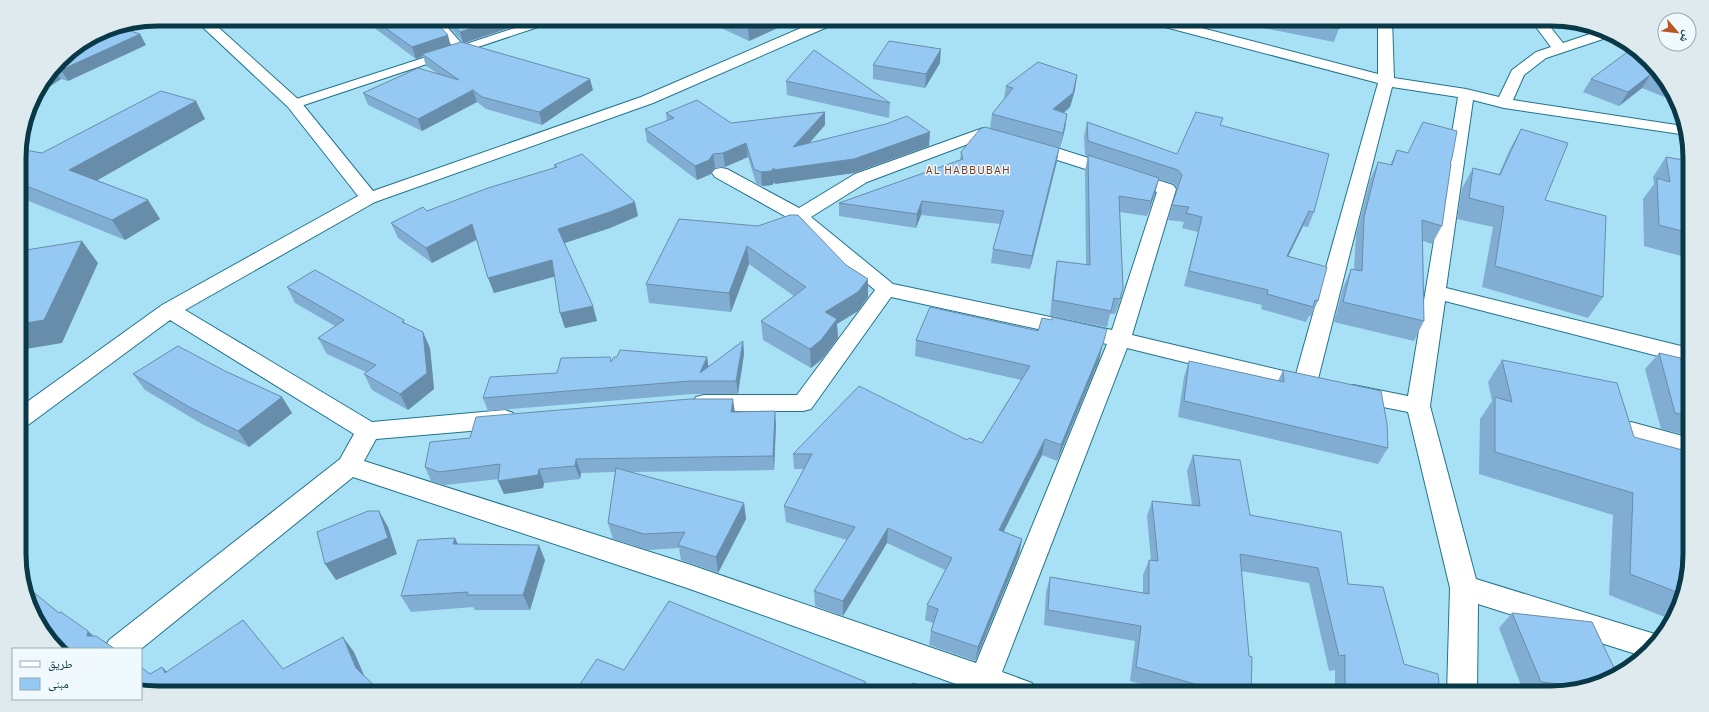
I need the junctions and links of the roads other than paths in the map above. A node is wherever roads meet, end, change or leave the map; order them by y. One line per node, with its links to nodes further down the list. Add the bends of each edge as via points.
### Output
1 (208, 26): 14 (street)
2 (440, 26): 10 (lane)
3 (531, 26): 10 (lane)
4 (817, 26): 17 (street, via 647,100)
5 (1178, 26): 11 (street)
6 (1385, 26): 11 (street)
7 (1543, 26): 9 (street)
8 (1597, 34): 9 (street)
9 (1560, 48): 13 (street, via 1541,55 1517,73)
10 (460, 49): 14 (lane)
11 (1386, 81): 12 (street); 24 (street)
12 (1466, 94): 13 (street); 20 (street)
13 (1504, 103): 15 (street)
14 (294, 104): 17 (street)
15 (1680, 130)
16 (721, 173): 18 (street)
17 (369, 198): 21 (street)
18 (798, 216): 19 (street); 22 (street, via 861,178 983,133 1167,189)
19 (886, 289): 22 (street); 25 (street, via 803,403)
20 (1436, 292): 23 (street); 26 (street)
21 (169, 310): 27 (street); 29 (street)
22 (1120, 339): 24 (street); 36 (street)
23 (1683, 354)
24 (1305, 384): 26 (street)
25 (684, 404)
26 (1418, 406): 33 (street)
27 (26, 415)
28 (526, 417): 29 (street)
29 (368, 430): 32 (street)
30 (1631, 431): 31 (street)
31 (1683, 445)
32 (349, 466): 35 (street); 36 (street, via 688,576)
33 (1464, 588): 34 (street); 38 (street)
34 (1647, 644)
35 (120, 648)
36 (984, 680): 37 (street)
37 (1001, 686)
38 (1462, 686)

